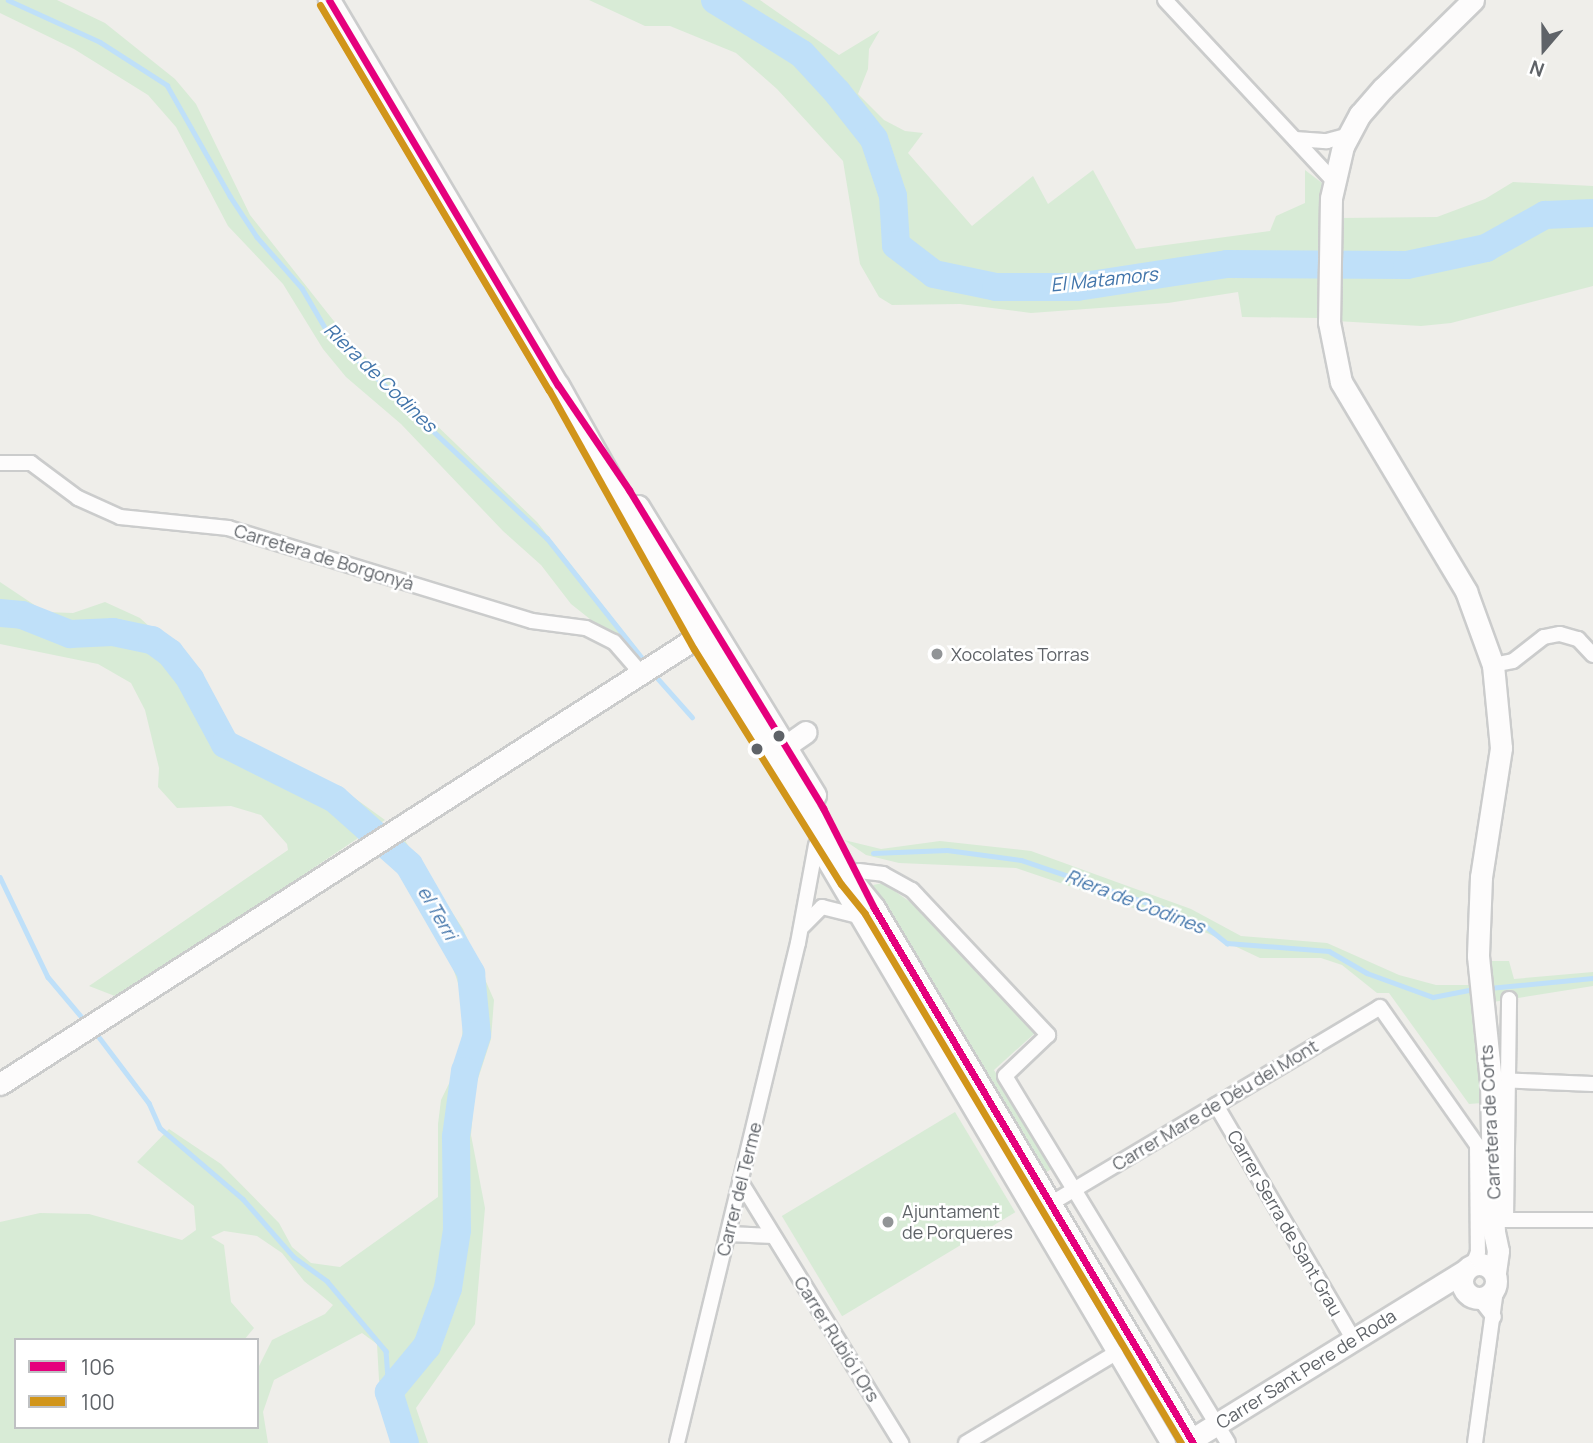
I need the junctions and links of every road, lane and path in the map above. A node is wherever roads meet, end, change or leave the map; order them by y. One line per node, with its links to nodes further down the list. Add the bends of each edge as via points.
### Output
1 (329, 0): 7 (main road)
2 (1165, 0): 5 (street)
3 (1473, 0): 4 (main road, Carretera de Corts, via 1383,88)
4 (1349, 135): 5 (street, via 1327,141); 6 (main road, Carretera de Corts)
5 (1295, 139): 6 (street)
6 (1332, 189): 12 (main road, Carretera de Corts, via 1329,322 1341,382 1465,591)
7 (558, 385): 9 (main road); 10 (main road)
8 (0, 463): 13 (street, Carretera de Borgonyà, via 31,463 78,498 120,517 228,528 533,621 586,628 614,642)
9 (646, 518): 10 (main road, via 667,566 699,618); 15 (main road)
10 (695, 636): 13 (main road); 14 (main road); 15 (main road, via 714,643)
11 (1593, 655): 12 (street, via 1578,639 1560,634 1544,637 1513,661)
12 (1493, 665): 23 (main road, Carretera de Corts, via 1500,748 1480,890 1479,979)
13 (640, 672): 24 (main road)
14 (731, 685): 16 (main road, via 772,738); 17 (main road)
15 (757, 699): 16 (main road)
16 (791, 742): 17 (main road, via 786,758); 19 (main road, via 808,784)
17 (816, 824): 18 (street, Carrer del Terme); 20 (main road)
18 (816, 846): 20 (street); 21 (street, Carrer del Terme)
19 (859, 871): 20 (main road); 28 (street, via 883,874 912,890 1048,1035 1005,1076)
20 (864, 911): 21 (street, via 822,907 806,918); 29 (main road); 39 (street)
21 (800, 934): 27 (street, Carrer del Terme)
22 (1509, 999): 23 (street)
23 (1500, 1080): 25 (street); 31 (main road, Carretera de Corts)
24 (0, 1084)
25 (1593, 1084)
26 (1216, 1105): 28 (street, Carrer Mare de Déu del Mont); 34 (street, Carrer Mare de Déu del Mont, via 1380,1007 1477,1145); 38 (street, Carrer Serra de Sant Grau)
27 (740, 1181): 32 (street, Carrer del Terme); 33 (street, Carrer Rubió i Ors)
28 (1074, 1190): 29 (street, Carrer Mare de Déu del Mont); 40 (street)
29 (1050, 1204): 41 (main road)
30 (1593, 1220): 31 (street)
31 (1498, 1224): 34 (main road, Carretera de Corts, via 1498,1251)
32 (728, 1234): 33 (street); 42 (street, Carrer del Terme)
33 (773, 1236): 43 (street, Carrer Rubió i Ors)
34 (1482, 1271): 35 (main road, via 1462,1284); 35 (main road, via 1491,1294); 36 (main road, Carrer Sant Pere de Roda); 37 (street, Carretera de Corts)
35 (1474, 1297): 36 (main road, Carrer Sant Pere de Roda); 37 (street)
36 (1423, 1299): 38 (main road, Carrer Sant Pere de Roda)
37 (1494, 1317): 47 (street, Carretera de Corts)
38 (1354, 1340): 40 (main road, Carrer Sant Pere de Roda)
39 (1116, 1353): 44 (street); 45 (street)
40 (1216, 1424): 41 (main road, Carrer Sant Pere de Roda); 46 (street)
41 (1192, 1441)
42 (677, 1443)
43 (901, 1443)
44 (966, 1443)
45 (1168, 1443)
46 (1228, 1443)
47 (1475, 1443)

